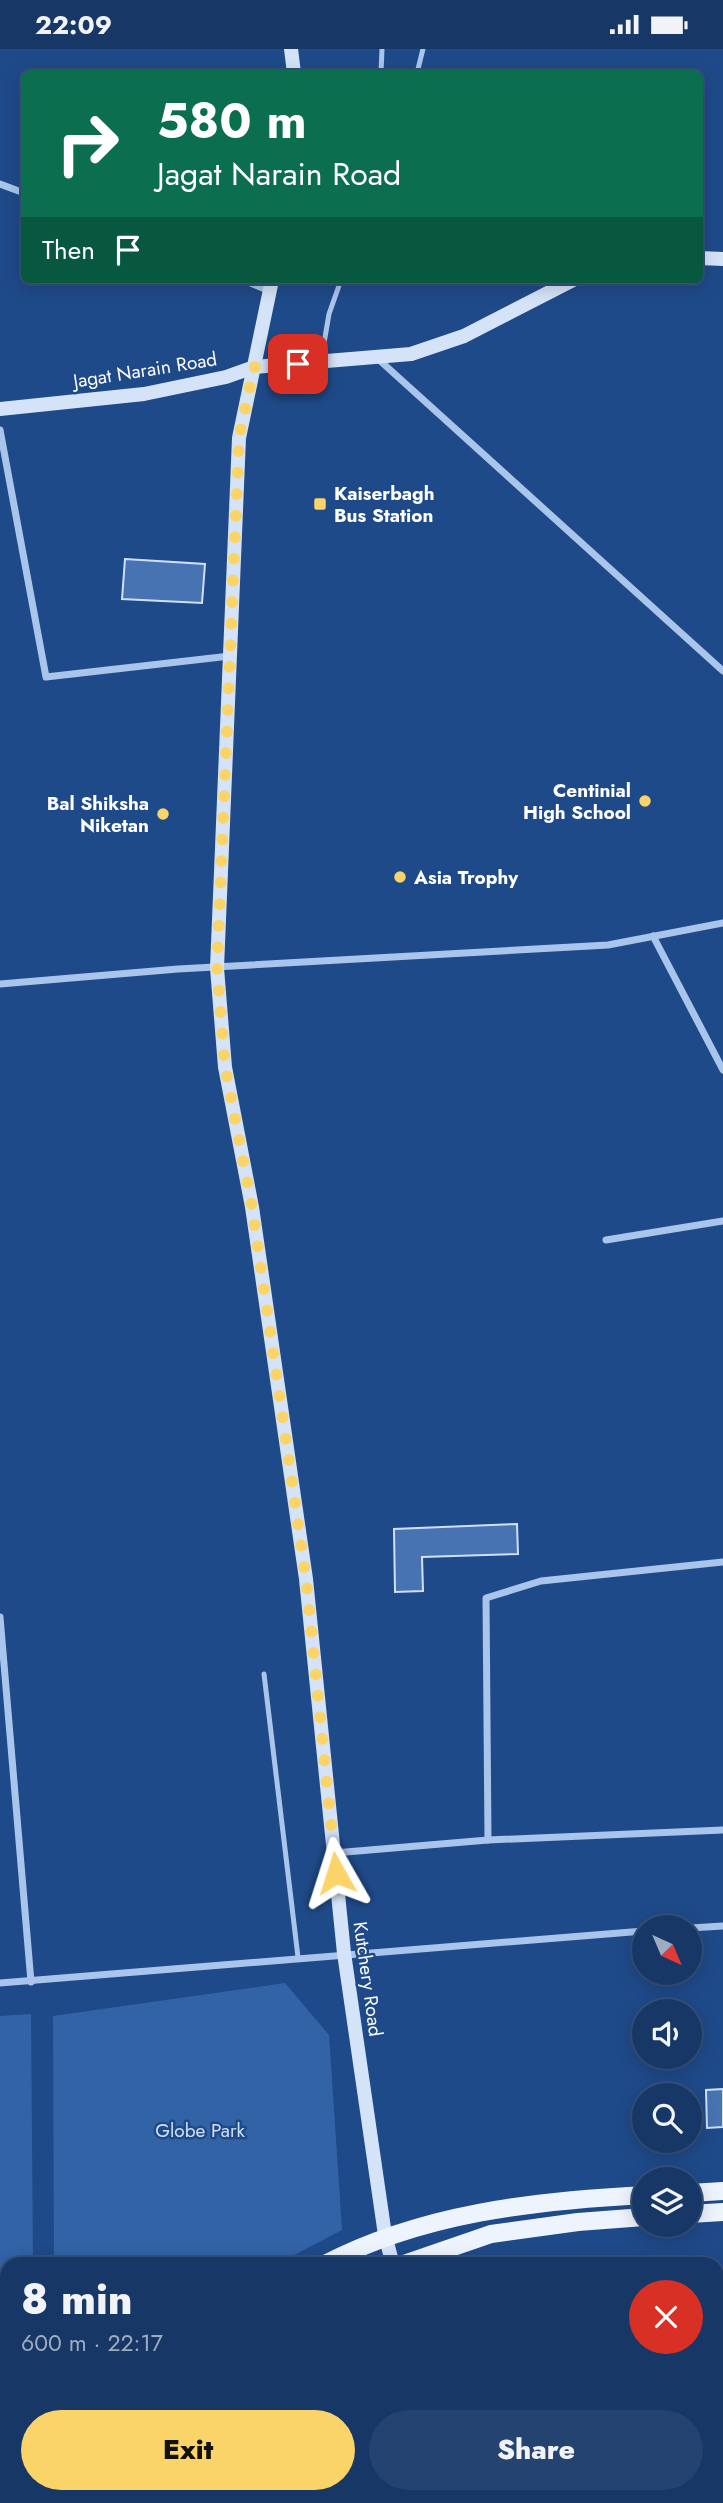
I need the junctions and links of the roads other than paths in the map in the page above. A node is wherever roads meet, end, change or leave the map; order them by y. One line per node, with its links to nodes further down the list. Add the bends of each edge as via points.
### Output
1 (291, 49): 4 (street)
2 (382, 49): 5 (lane)
3 (423, 49): 6 (lane)
4 (293, 70)
5 (380, 70)
6 (418, 70)
7 (0, 184): 8 (street)
8 (21, 192)
9 (703, 258): 10 (street)
10 (723, 259)
11 (339, 284): 15 (lane, via 328,314)
12 (565, 284): 14 (street, Jagat Narain Road, via 464,336 411,354)
13 (271, 286): 16 (street, Kutchery Road)
14 (377, 357): 15 (street, Jagat Narain Road); 20 (street)
15 (321, 362): 16 (street, Jagat Narain Road)
16 (254, 367): 17 (street, Jagat Narain Road, via 144,394); 19 (street, Kutchery Road, via 239,438)
17 (0, 409)
18 (0, 430): 19 (street, via 46,677)
19 (230, 656): 23 (street, Kutchery Road)
20 (723, 671)
21 (723, 923): 22 (street)
22 (653, 936): 23 (street, via 608,945); 25 (street)
23 (217, 968): 24 (street); 33 (street, Kutchery Road, via 225,1067 252,1207 306,1579)
24 (0, 984)
25 (723, 1070)
26 (723, 1221): 27 (street)
27 (606, 1240)
28 (723, 1562): 32 (street, via 541,1581 486,1598)
29 (0, 1617): 39 (street)
30 (264, 1674): 38 (lane)
31 (723, 1830): 32 (street)
32 (488, 1840): 33 (street)
33 (334, 1853): 37 (street, Kutchery Road)
34 (723, 1926): 35 (street)
35 (702, 1927)
36 (632, 1932): 37 (street)
37 (344, 1953): 38 (street); 47 (street, Kutchery Road)
38 (298, 1957): 39 (street)
39 (31, 1982): 40 (street)
40 (0, 1983)
41 (723, 2191): 42 (main road)
42 (702, 2192)
43 (632, 2196): 47 (main road, via 496,2210)
44 (723, 2212): 45 (main road)
45 (702, 2214)
46 (632, 2218): 50 (main road, via 491,2234)
47 (385, 2235): 48 (main road); 49 (street, Kutchery Road)
48 (340, 2257)
49 (391, 2257)
50 (424, 2257)

